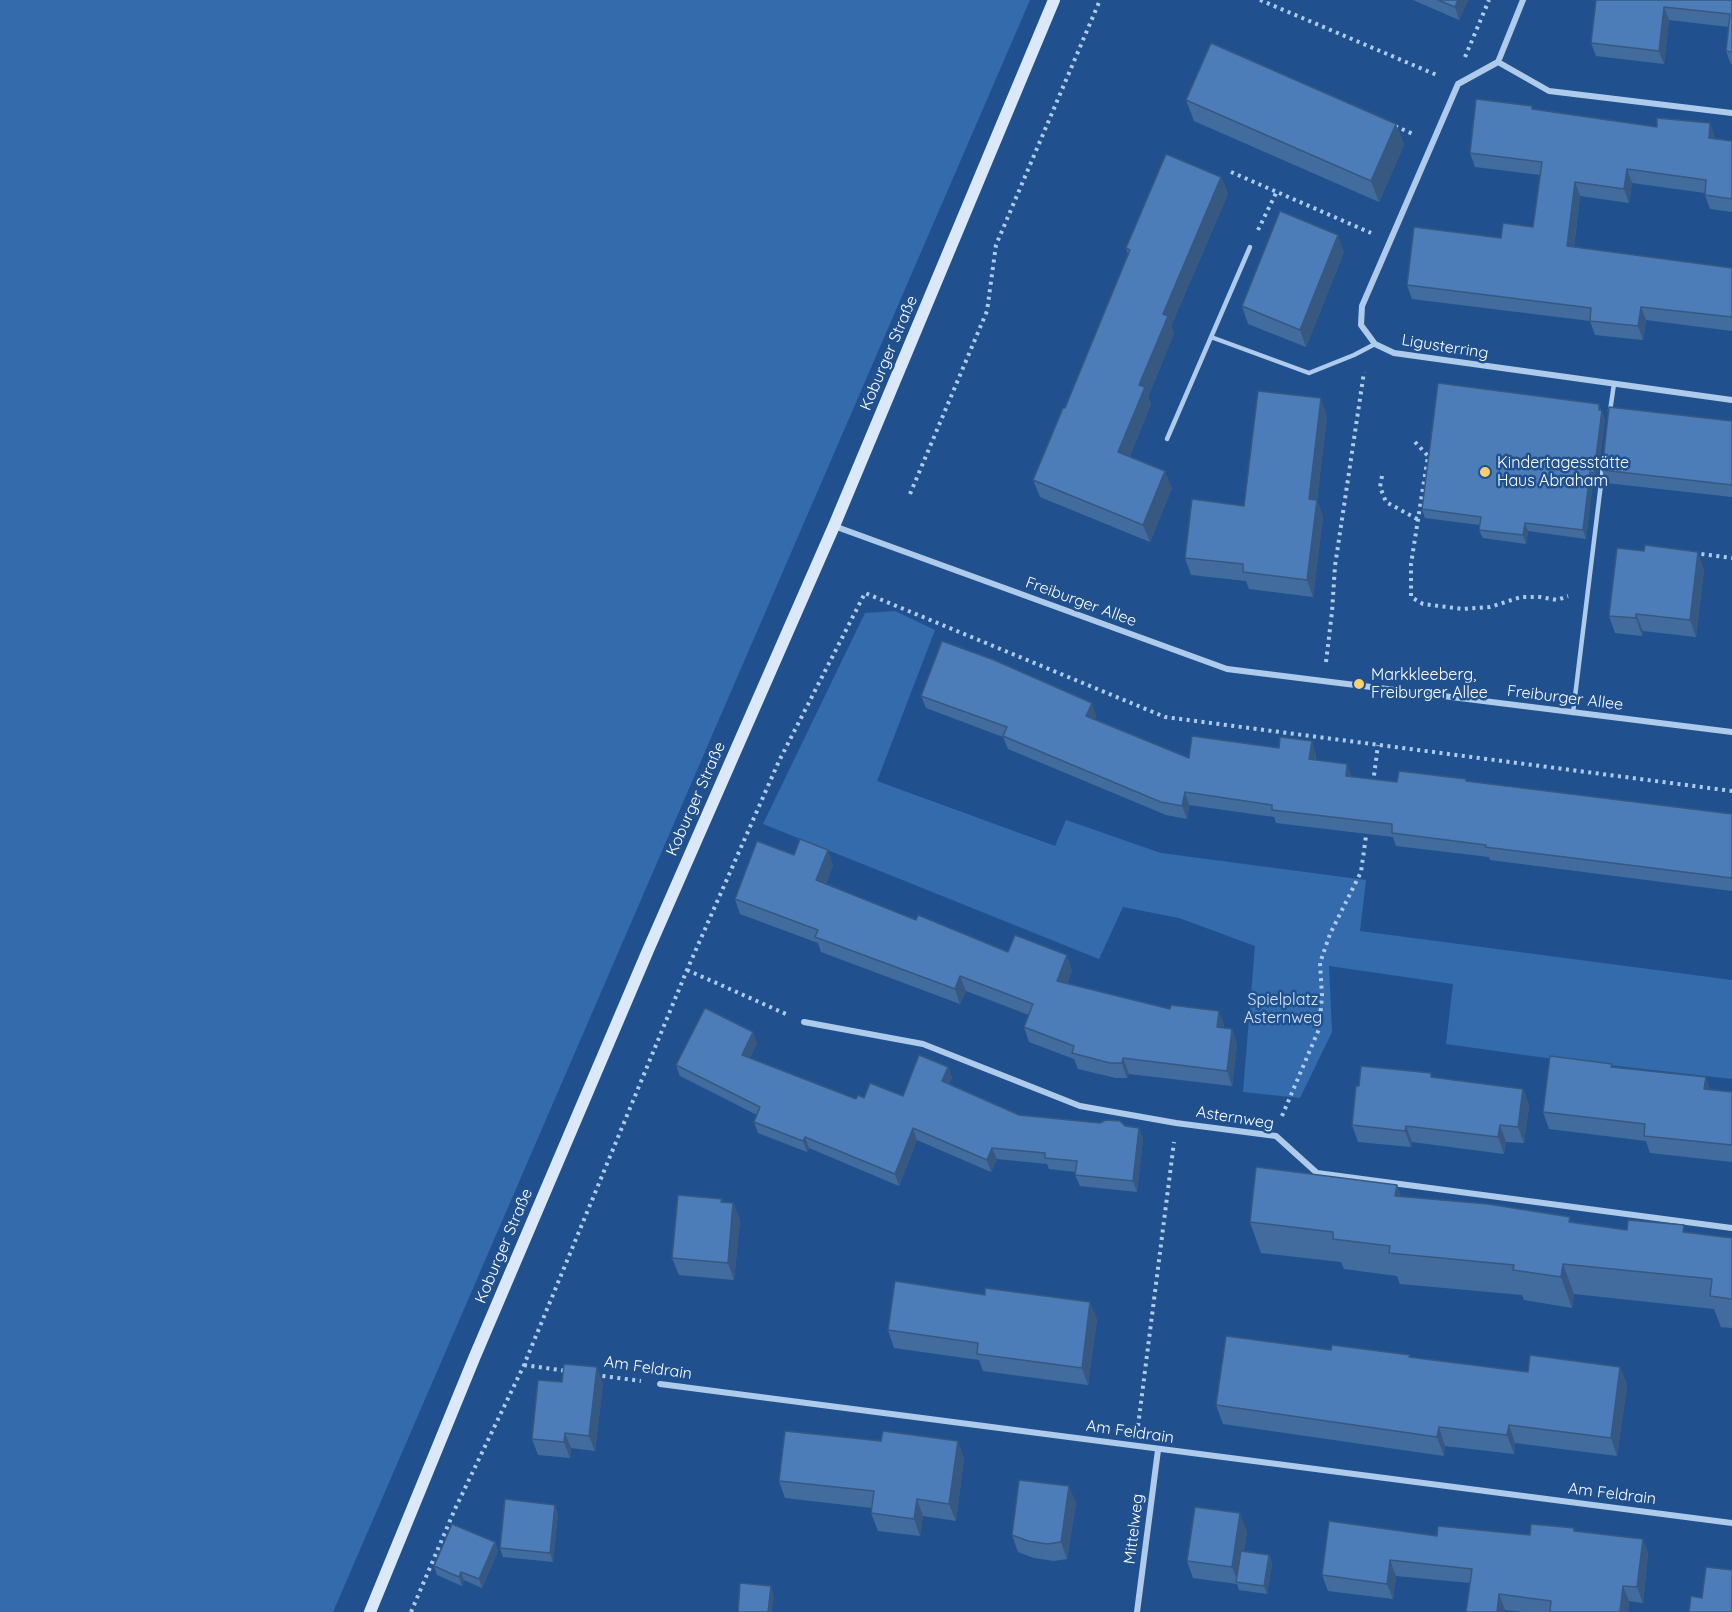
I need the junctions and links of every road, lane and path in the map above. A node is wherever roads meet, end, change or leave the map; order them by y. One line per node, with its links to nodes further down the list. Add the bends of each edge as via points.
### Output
1 (1054, 0): 26 (main road, Koburger Straße)
2 (1100, 0): 24 (path, via 996,245 987,311)
3 (1260, 0): 7 (path)
4 (1489, 0): 7 (path, via 1463,61)
5 (1523, 0): 6 (street)
6 (1497, 62): 7 (street); 8 (street, via 1549,91)
7 (1458, 84): 10 (street)
8 (1732, 113)
9 (1390, 124): 10 (path)
10 (1433, 143): 13 (street)
11 (1231, 172): 12 (path)
12 (1276, 193): 13 (path); 14 (path)
13 (1390, 241): 16 (street, via 1362,306 1361,325)
14 (1250, 247): 15 (lane)
15 (1211, 337): 16 (lane, via 1309,373); 20 (lane)
16 (1375, 344): 17 (street, Ligusterring, via 1394,353); 30 (path, via 1365,367 1335,566)
17 (1614, 384): 18 (street, Ligusterring); 19 (lane)
18 (1732, 399)
19 (1610, 414)
20 (1167, 439)
21 (1415, 442): 25 (path, via 1428,456)
22 (1604, 460): 29 (lane)
23 (1382, 476): 25 (path, via 1380,487 1386,502)
24 (910, 494)
25 (1419, 520): 29 (path, via 1412,597 1423,604 1463,609 1490,607 1521,597 1557,600)
26 (834, 526): 30 (street, Freiburger Allee, via 1227,669); 48 (main road, Koburger Straße, via 649,948)
27 (1686, 552): 28 (path)
28 (1732, 558)
29 (1588, 588): 31 (lane)
30 (1323, 680): 31 (street, Freiburger Allee)
31 (1573, 712): 32 (street, Freiburger Allee)
32 (1732, 732)
33 (1378, 745): 34 (path); 35 (path); 37 (path, via 1165,717 865,593 779,761)
34 (1372, 791)
35 (1732, 791)
36 (1367, 826): 40 (path, via 1361,872 1320,963 1319,1029)
37 (687, 970): 38 (path); 42 (path)
38 (804, 1022): 39 (street, Asternweg, via 923,1044 1080,1106)
39 (1176, 1123): 40 (street, Asternweg); 46 (path, via 1138,1429)
40 (1276, 1136): 41 (street, Asternweg, via 1317,1173)
41 (1732, 1228)
42 (524, 1365): 43 (path); 49 (path)
43 (569, 1371)
44 (592, 1374): 45 (path, Am Feldrain)
45 (660, 1384): 46 (street, Am Feldrain)
46 (1158, 1450): 47 (street, Am Feldrain); 50 (street, Mittelweg)
47 (1732, 1523)
48 (370, 1612)
49 (411, 1612)
50 (1137, 1612)

